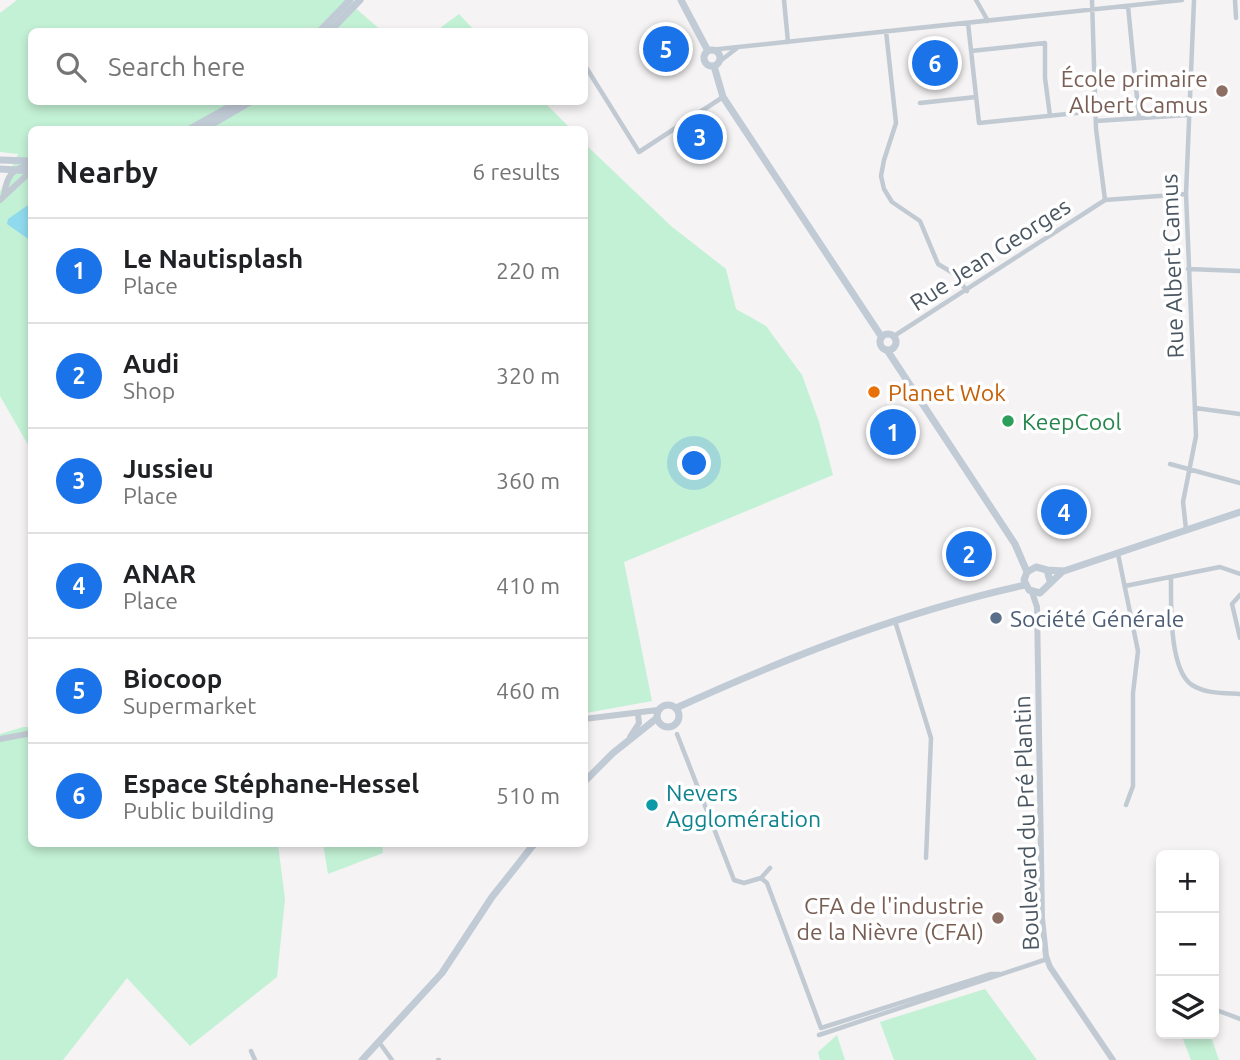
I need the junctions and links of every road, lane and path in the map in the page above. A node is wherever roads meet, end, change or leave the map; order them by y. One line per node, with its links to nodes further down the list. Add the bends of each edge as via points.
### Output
1 (350, 0): 15 (main road)
2 (360, 0): 16 (main road)
3 (681, 0): 20 (main road)
4 (783, 0): 18 (street)
5 (976, 0): 13 (street)
6 (1092, 0): 11 (street)
7 (1182, 0): 10 (street)
8 (1194, 0): 30 (street, Rue Albert Camus)
9 (1235, 0): 12 (street)
10 (1128, 6): 11 (street); 32 (street)
11 (1093, 9): 13 (street); 29 (street)
12 (1236, 18)
13 (988, 21): 14 (street)
14 (968, 23): 17 (street); 21 (street)
15 (323, 28)
16 (333, 28)
17 (886, 31): 18 (street); 51 (street, via 896,123 881,176 884,189 892,202 920,221 938,264 953,273)
18 (788, 42): 19 (street)
19 (737, 47): 20 (street); 22 (street)
20 (709, 51): 22 (main road, via 719,55); 22 (main road, via 706,65)
21 (971, 51): 25 (street); 31 (street, via 1045,43)
22 (716, 64): 24 (main road)
23 (588, 70): 24 (street, via 639,152)
24 (723, 97): 52 (main road)
25 (976, 97): 26 (street); 31 (street, via 979,123)
26 (920, 103)
27 (233, 105): 34 (main road)
28 (245, 105): 35 (main road)
29 (1096, 111): 31 (street); 33 (street)
30 (1187, 115): 32 (street); 46 (street, Rue Albert Camus)
31 (1050, 116)
32 (1139, 118): 33 (street)
33 (1096, 121): 48 (street)
34 (195, 126)
35 (209, 126)
36 (3, 160): 37 (main road); 40 (street)
37 (28, 163)
38 (28, 164): 40 (street)
39 (0, 169): 40 (main road)
40 (15, 170): 41 (main road); 44 (street); 45 (street)
41 (28, 171)
42 (28, 174): 44 (street)
43 (0, 175): 45 (street)
44 (20, 181): 47 (street)
45 (6, 182): 47 (street)
46 (1186, 194): 48 (street); 49 (street, Rue Albert Camus)
47 (2, 198)
48 (1105, 200): 51 (street, Rue Jean Georges)
49 (1188, 269): 50 (street); 57 (street, Rue Albert Camus)
50 (1240, 271)
51 (967, 291): 53 (street, Rue Jean Georges)
52 (881, 336): 53 (main road); 55 (main road, via 880,346)
53 (894, 336): 54 (main road)
54 (895, 346): 55 (main road); 56 (main road)
55 (887, 350): 56 (main road)
56 (895, 361): 64 (main road)
57 (1195, 408): 58 (street); 60 (street, Rue Albert Camus)
58 (1239, 413)
59 (1170, 464): 60 (street)
60 (1190, 468): 61 (street); 63 (street, Rue Albert Camus, via 1183,502)
61 (1240, 483)
62 (1240, 513): 63 (main road)
63 (1187, 530): 65 (main road)
64 (1015, 544): 66 (main road); 69 (main road)
65 (1118, 553): 68 (main road); 74 (street)
66 (1036, 566): 67 (main road); 69 (main road)
67 (1046, 570): 68 (main road); 72 (main road)
68 (1064, 571): 72 (main road)
69 (1027, 572): 73 (main road)
70 (1240, 573): 71 (street, via 1220,567)
71 (1171, 579): 74 (street); 81 (street, via 1180,672 1198,688)
72 (1050, 581): 75 (main road)
73 (1025, 585): 76 (main road); 79 (main road)
74 (1125, 586): 93 (street, via 1138,651 1133,786)
75 (1044, 591): 76 (main road); 78 (street, Boulevard du Pré Plantin)
76 (1032, 592): 78 (street, Boulevard du Pré Plantin)
77 (1240, 595): 80 (street, via 1232,604)
78 (1037, 607): 98 (street, Boulevard du Pré Plantin, via 1042,918)
79 (894, 620): 82 (main road); 95 (street, via 931,738)
80 (1240, 638)
81 (1240, 694)
82 (703, 696): 83 (main road); 87 (main road)
83 (676, 708): 85 (main road, via 667,705); 87 (main road)
84 (635, 713): 85 (street); 86 (street); 91 (street, via 638,725)
85 (658, 717): 87 (main road); 91 (main road)
86 (588, 719)
87 (675, 723): 89 (main road)
88 (28, 734): 90 (street)
89 (677, 734): 97 (street, via 734,880 744,883)
90 (0, 739)
91 (627, 741): 92 (main road)
92 (588, 778)
93 (1126, 805)
94 (532, 847): 103 (main road, via 442,973)
95 (926, 858)
96 (770, 868): 97 (street)
97 (761, 878): 102 (street, via 767,883)
98 (1047, 959): 99 (street); 108 (street, Boulevard du Pré Plantin)
99 (999, 974): 102 (street); 102 (street, via 819,1035)
100 (1219, 1011): 101 (street)
101 (1240, 1019)
102 (821, 1028)
103 (379, 1042): 106 (main road); 107 (street)
104 (251, 1051): 105 (street)
105 (255, 1060)
106 (362, 1060)
107 (392, 1060)
108 (1114, 1060)

